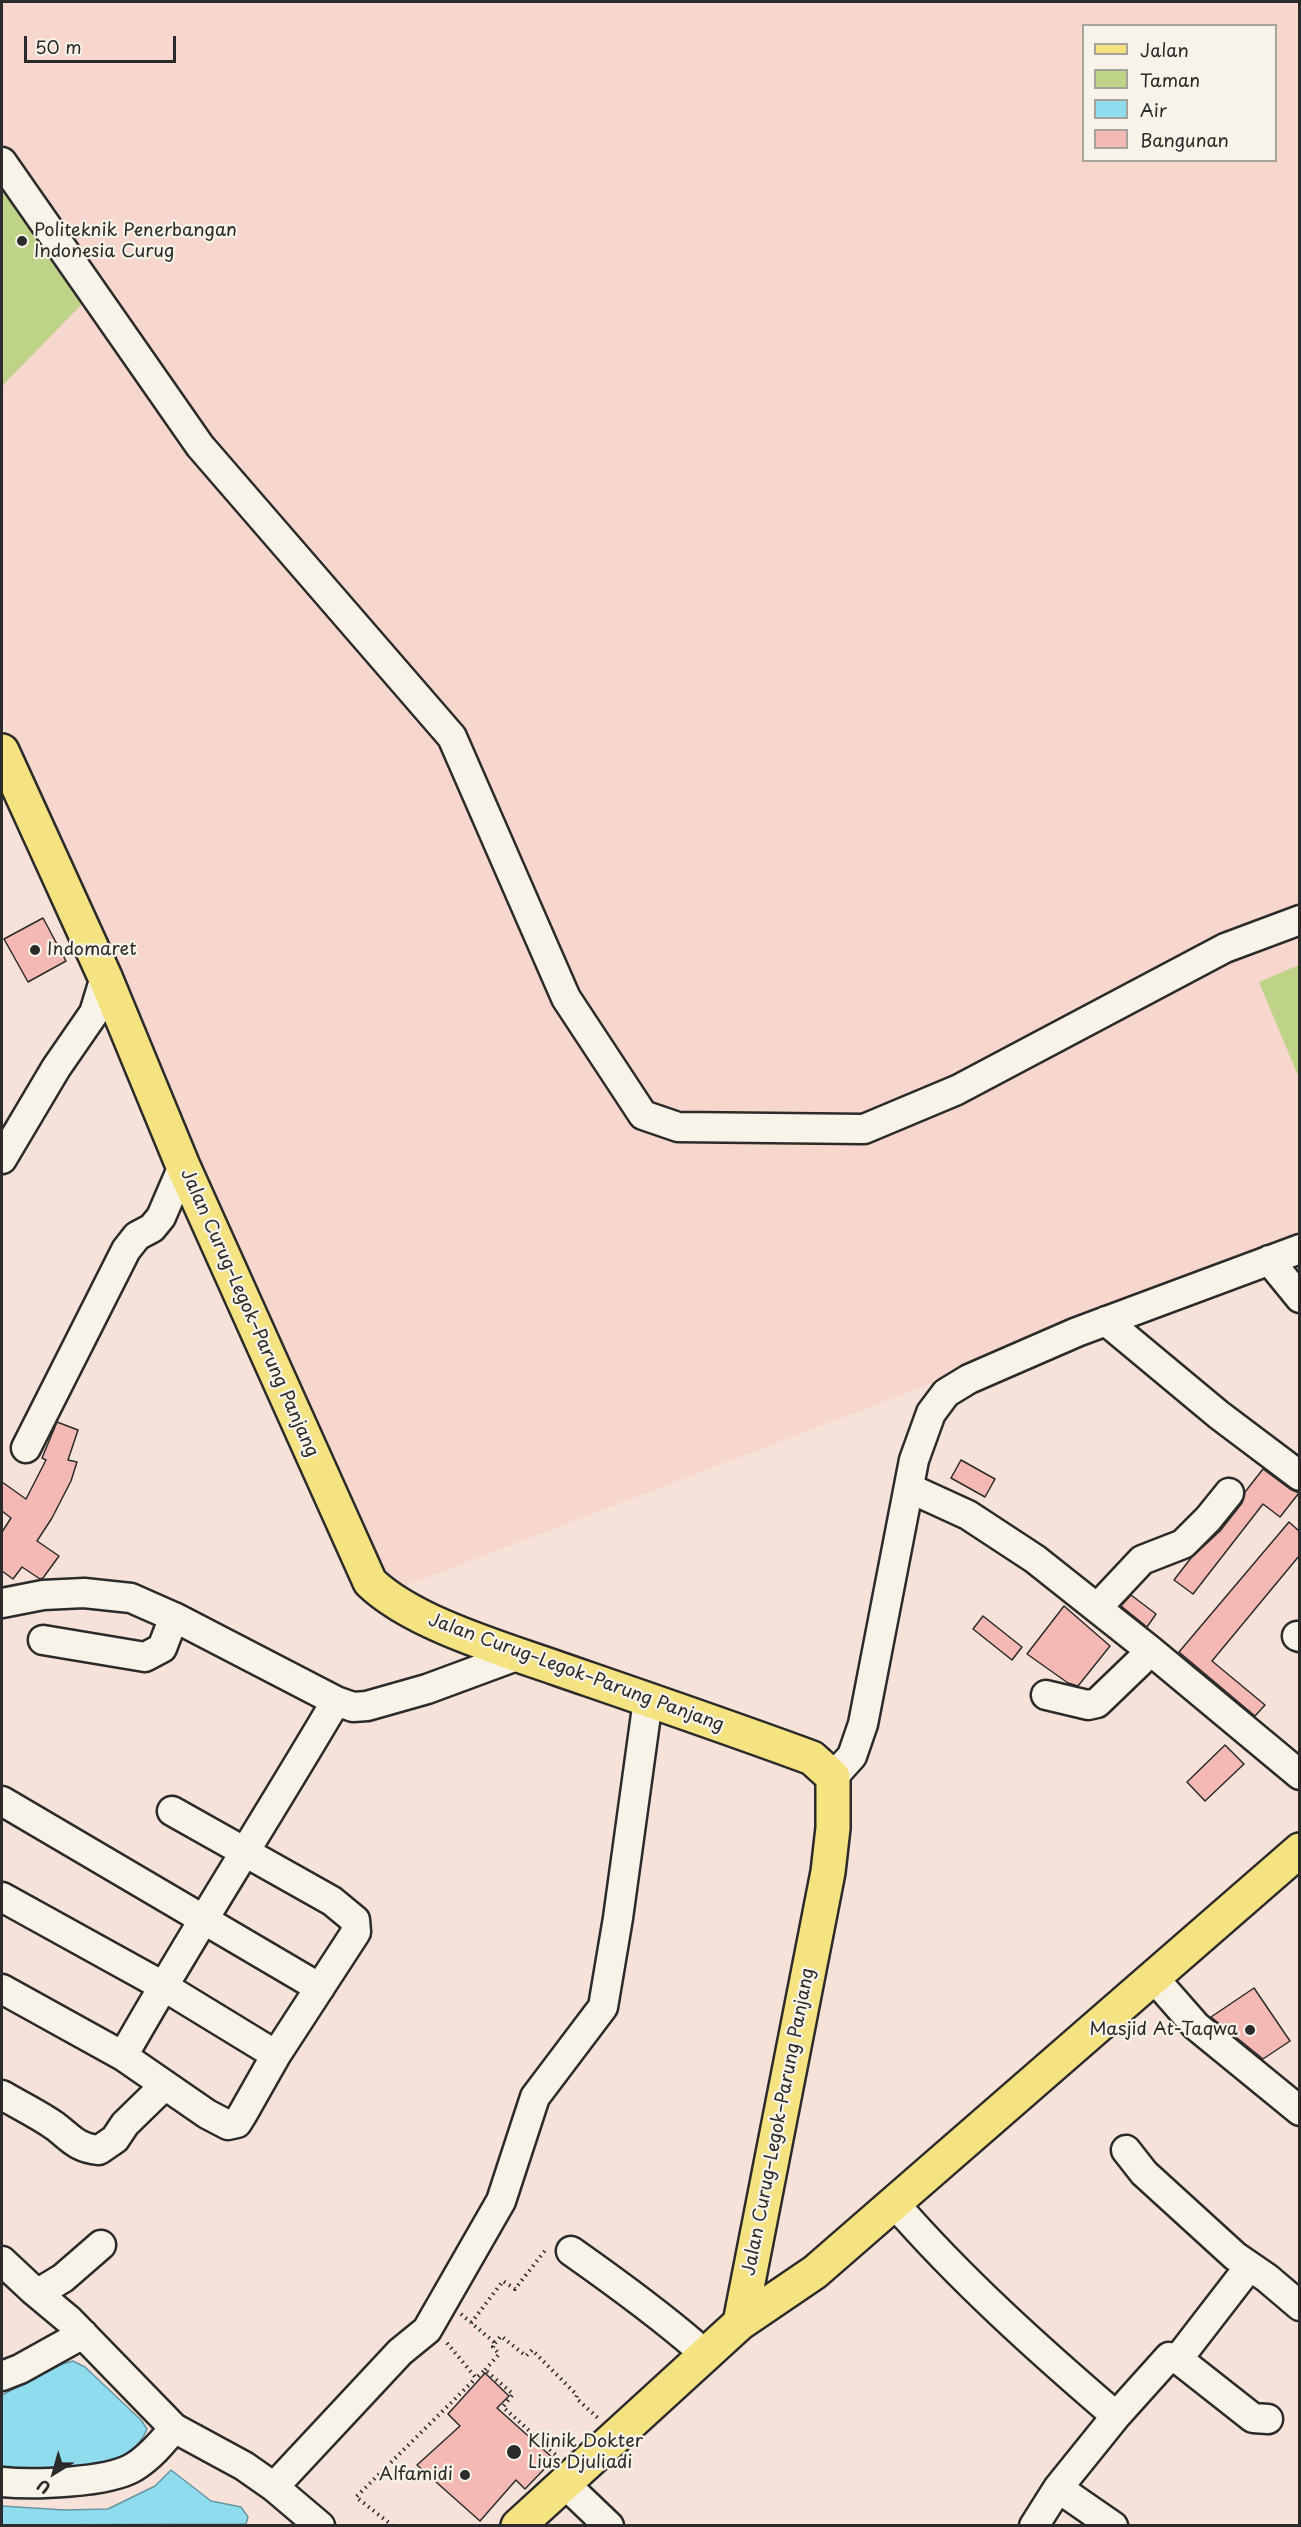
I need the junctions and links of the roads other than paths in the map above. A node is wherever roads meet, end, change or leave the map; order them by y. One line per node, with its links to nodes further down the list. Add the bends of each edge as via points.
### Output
1 (2, 162): 3 (street, via 200,446 452,737 566,998 643,1115 678,1127 864,1130 957,1090 1225,948)
2 (2, 751): 4 (main road, Jalan Curug–Legok–Parung Panjang)
3 (1299, 920)
4 (105, 977): 5 (street, via 94,1013); 6 (main road, Jalan Curug–Legok–Parung Panjang)
5 (2, 1159)
6 (183, 1166): 11 (street, via 161,1217 152,1228 137,1236 117,1266); 20 (main road, Jalan Curug–Legok–Parung Panjang, via 370,1581 380,1592 414,1613)
7 (1299, 1249): 8 (street)
8 (1269, 1260): 9 (street); 10 (street)
9 (1299, 1298)
10 (1106, 1321): 12 (street); 13 (street, via 969,1379 946,1393 922,1434)
11 (26, 1448)
12 (1299, 1476)
13 (909, 1488): 16 (street, via 968,1515 1035,1559); 25 (street, via 863,1724 852,1756)
14 (1229, 1493): 16 (street, via 1183,1544 1143,1560)
15 (2, 1603): 17 (street, via 84,1593 131,1598)
16 (1097, 1608): 19 (street)
17 (174, 1617): 18 (street, via 162,1648 145,1657); 23 (street)
18 (43, 1640)
19 (1151, 1651): 21 (street, via 1096,1703 1088,1705); 24 (street)
20 (519, 1655): 22 (main road, Jalan Curug–Legok–Parung Panjang); 23 (street, via 367,1706 353,1707)
21 (1046, 1695)
22 (648, 1700): 25 (main road, Jalan Curug–Legok–Parung Panjang, via 812,1758); 59 (street, via 603,2007 535,2097 501,2201 428,2330 399,2352)
23 (336, 1701): 29 (street)
24 (1299, 1775)
25 (833, 1777): 49 (main road, Jalan Curug–Legok–Parung Panjang, via 828,1872)
26 (2, 1801): 31 (street)
27 (172, 1811): 29 (street)
28 (1299, 1850): 32 (main road)
29 (245, 1851): 31 (street); 34 (street, via 332,1901 355,1920 356,1932)
30 (2, 1897): 33 (street)
31 (205, 1921): 33 (street); 34 (street)
32 (1153, 1977): 40 (street, via 1196,2026); 42 (main road)
33 (163, 1986): 36 (street); 37 (street)
34 (320, 1988): 36 (street)
35 (2, 1989): 37 (street)
36 (276, 2055): 38 (street, via 237,2123 220,2122)
37 (123, 2056): 38 (street)
38 (165, 2085): 39 (street, via 115,2139 99,2150 85,2149 54,2125)
39 (2, 2095)
40 (1299, 2111)
41 (1126, 2150): 46 (street, via 1144,2173)
42 (895, 2204): 49 (main road, via 814,2272); 54 (street, via 916,2230)
43 (101, 2245): 47 (street, via 46,2290)
44 (571, 2251): 52 (street, via 676,2328 699,2348)
45 (2, 2261): 47 (street)
46 (1250, 2266): 48 (street); 51 (street)
47 (33, 2290): 50 (street)
48 (1299, 2306)
49 (740, 2323): 52 (main road)
50 (82, 2334): 53 (street); 56 (street)
51 (1178, 2359): 54 (street, via 1169,2357 1163,2362); 55 (street, via 1253,2418)
52 (699, 2361): 57 (main road)
53 (2, 2376)
54 (1116, 2416): 60 (street)
55 (1268, 2419)
56 (174, 2428): 58 (street, via 134,2468 109,2477); 59 (street)
57 (569, 2478): 61 (main road); 63 (street)
58 (2, 2482)
59 (274, 2487): 62 (street)
60 (1058, 2488): 64 (street); 65 (street)
61 (532, 2521)
62 (320, 2526)
63 (609, 2526)
64 (1034, 2526)
65 (1113, 2526)

